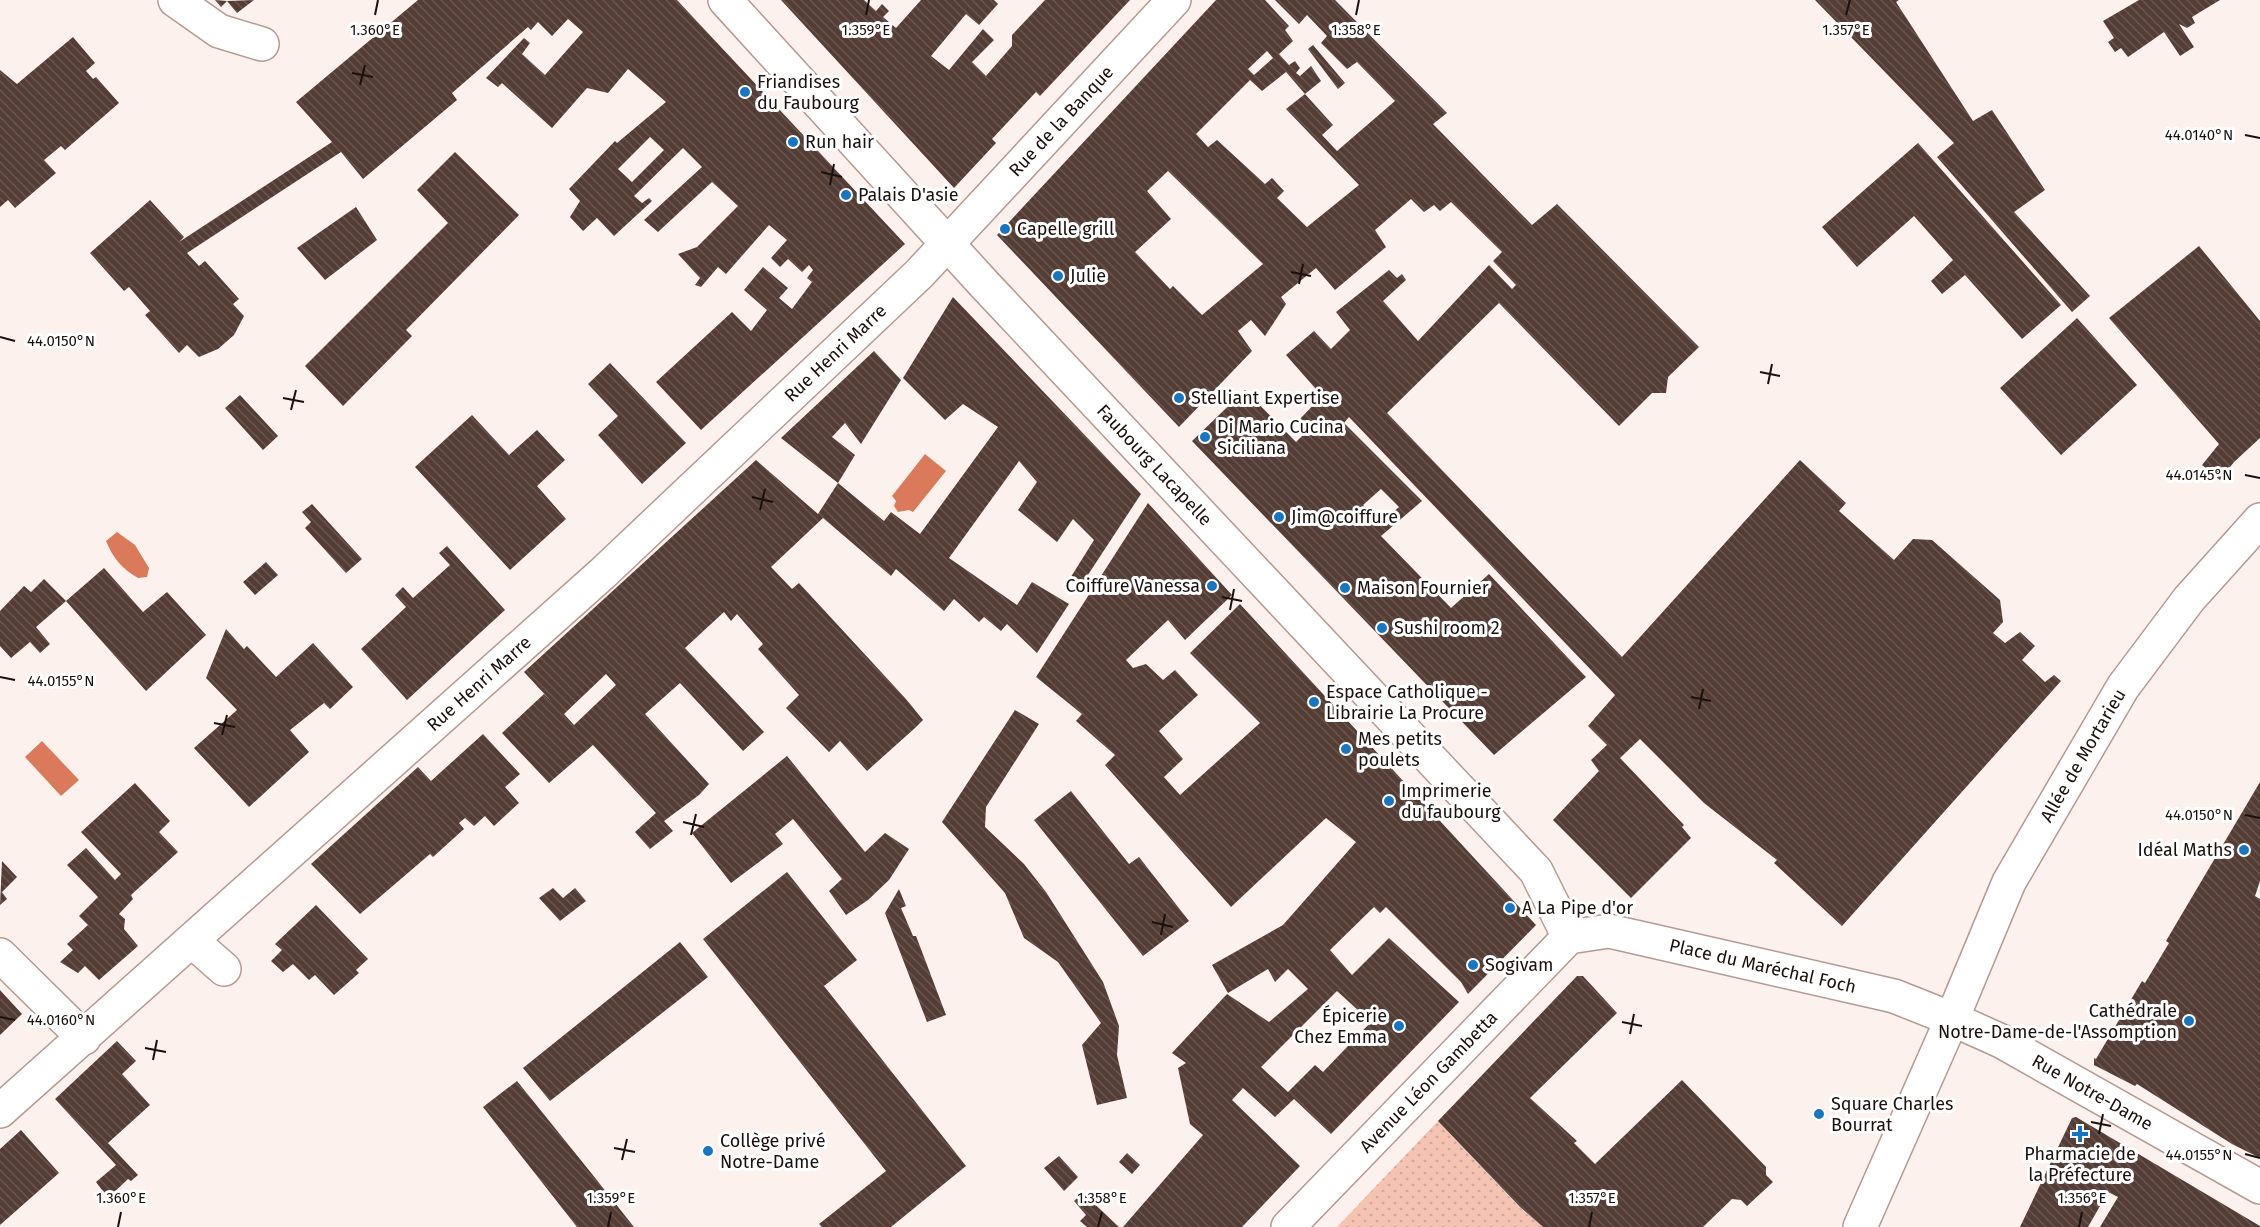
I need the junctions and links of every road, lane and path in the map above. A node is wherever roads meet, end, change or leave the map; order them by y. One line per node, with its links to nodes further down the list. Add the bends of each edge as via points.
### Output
1 (175, 0): 4 (street, via 219,31)
2 (725, 0): 5 (street, Faubourg Lacapelle)
3 (1173, 0): 5 (street, Rue de la Banque)
4 (262, 44)
5 (948, 243): 7 (street, Faubourg Lacapelle, via 1536,871); 8 (street, Rue Henri Marre, via 603,573)
6 (2260, 520): 11 (street, Allée de Mortarieu, via 2189,599 2123,687 2009,882)
7 (1569, 937): 11 (street, Place du Maréchal Foch, via 1609,931 1894,996); 16 (street, Avenue Léon Gambetta)
8 (192, 941): 10 (street); 12 (street, Rue Henri Marre)
9 (0, 955): 12 (street)
10 (224, 969)
11 (1952, 1019): 14 (street, Rue Notre-Dame, via 2001,1041); 15 (street, Allée de Mortarieu)
12 (84, 1038): 13 (street, Rue Henri Marre)
13 (0, 1111)
14 (2260, 1186)
15 (1870, 1222)
16 (1288, 1227)

